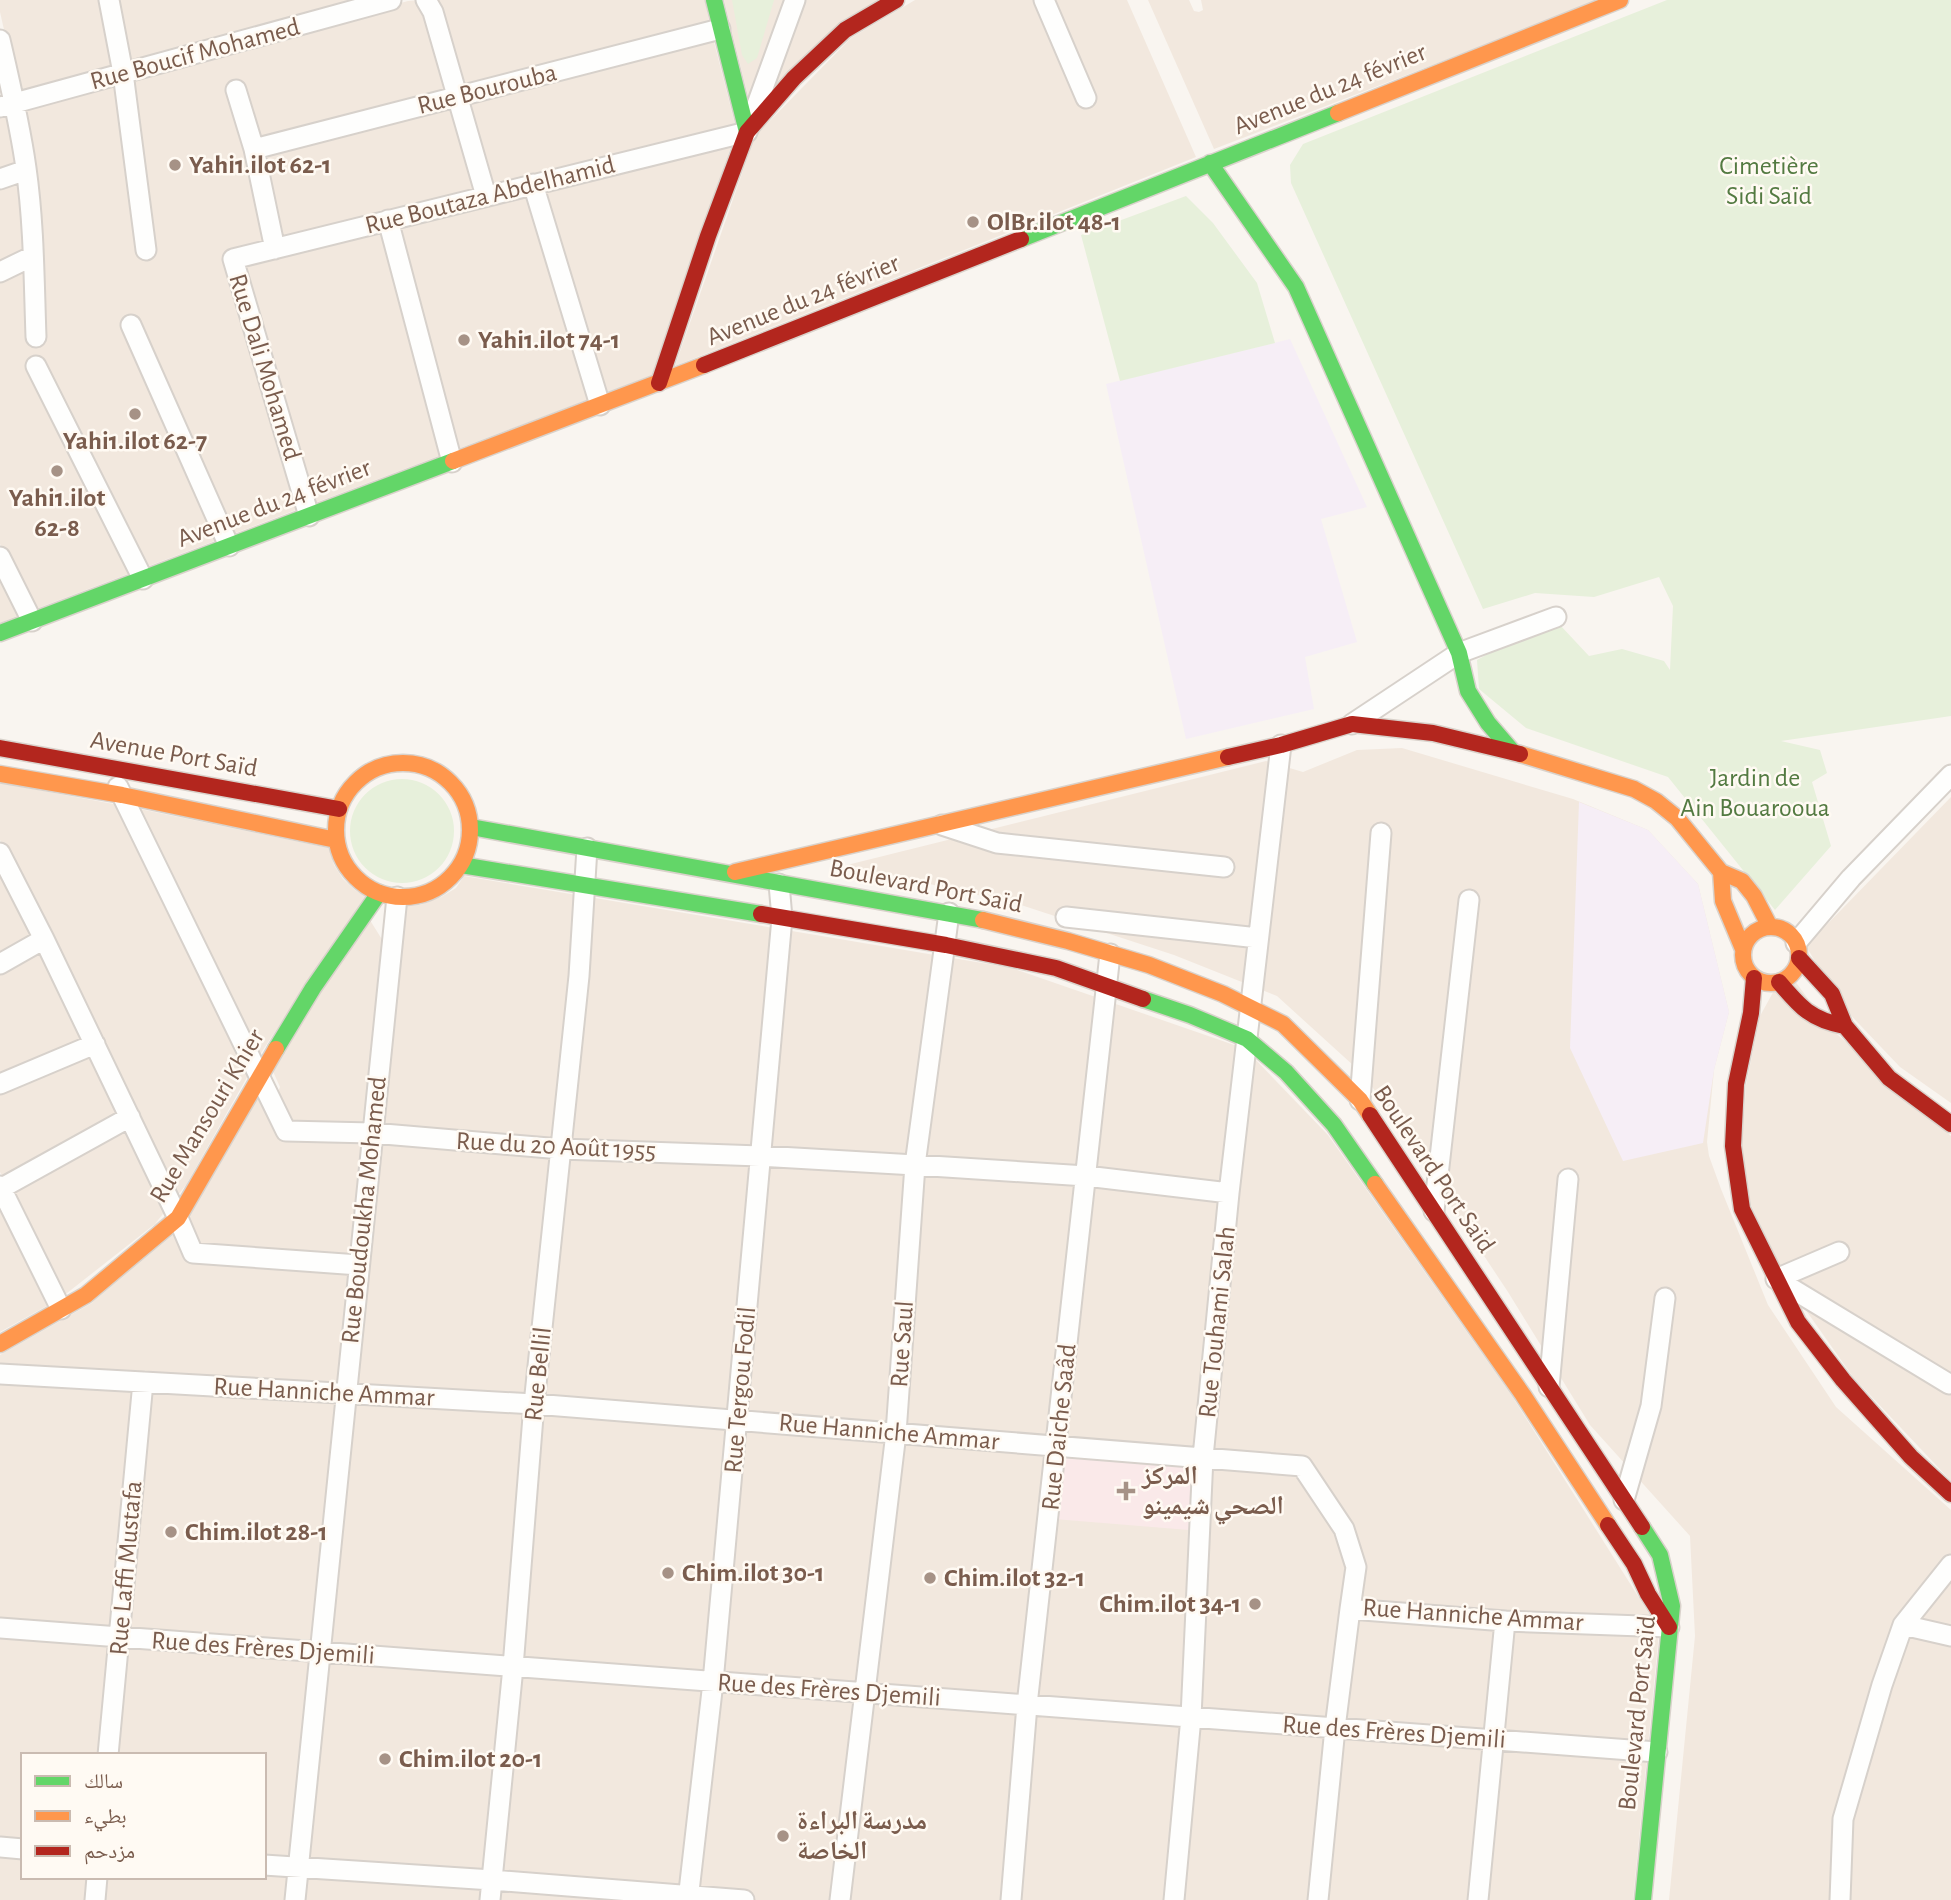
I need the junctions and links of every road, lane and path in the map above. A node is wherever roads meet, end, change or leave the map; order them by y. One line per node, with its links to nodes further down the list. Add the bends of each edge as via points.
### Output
1 (109, 0): 11 (street)
2 (391, 0): 11 (street, Rue Boucif Mohamed)
3 (426, 0): 13 (street)
4 (714, 0): 9 (main road)
5 (795, 0): 16 (street)
6 (895, 0): 16 (main road, via 845,30)
7 (1044, 0): 14 (street)
8 (1620, 0): 18 (main road, Avenue du 24 février)
9 (720, 29): 13 (street, Rue Bourouba); 16 (main road)
10 (0, 40): 15 (street)
11 (123, 74): 15 (street, Rue Boucif Mohamed); 25 (street)
12 (236, 90): 17 (street)
13 (457, 97): 17 (street, Rue Bourouba); 22 (street)
14 (1086, 98)
15 (8, 105): 19 (street)
16 (747, 131): 21 (street, Rue Boutaza Abdelhamid); 32 (main road)
17 (254, 149): 24 (street)
18 (1210, 163): 32 (main road, Avenue du 24 février); 42 (main road, via 1296,287)
19 (26, 170): 20 (street); 26 (street)
20 (0, 179)
21 (533, 184): 22 (street, Rue Boutaza Abdelhamid); 33 (street)
22 (486, 196): 23 (street, Rue Boutaza Abdelhamid)
23 (388, 220): 24 (street, Rue Boutaza Abdelhamid); 34 (street)
24 (275, 249): 27 (street, Rue Boutaza Abdelhamid)
25 (146, 250)
26 (33, 256): 28 (street); 30 (street)
27 (233, 259): 35 (street, Rue Dali Mohamed)
28 (0, 272)
29 (131, 325): 36 (street)
30 (36, 337)
31 (36, 366): 38 (street)
32 (659, 383): 33 (main road, Avenue du 24 février)
33 (600, 405): 34 (main road, Avenue du 24 février)
34 (452, 462): 35 (main road, Avenue du 24 février)
35 (309, 516): 36 (main road, Avenue du 24 février)
36 (229, 546): 38 (main road, Avenue du 24 février)
37 (0, 557): 40 (street)
38 (143, 579): 40 (main road, Avenue du 24 février)
39 (1556, 617): 42 (street)
40 (32, 621): 41 (main road, Avenue du 24 février)
41 (0, 633)
42 (1459, 653): 43 (street); 46 (main road, via 1468,691)
43 (1352, 724): 44 (main road); 46 (main road, via 1433,733)
44 (1281, 745): 52 (main road); 71 (street, Rue Touhami Salah)
45 (0, 748): 47 (main road, Avenue Port Saïd)
46 (1513, 752): 60 (main road, via 1634,789 1656,801 1686,828)
47 (109, 767): 50 (street, Rue du 20 Août 1955); 51 (main road, Avenue Port Saïd)
48 (0, 774): 50 (main road, Avenue Port Saïd)
49 (1951, 775): 74 (street, via 1851,878)
50 (122, 795): 55 (main road, Avenue Port Saïd); 84 (street, Rue du 20 Août 1955)
51 (339, 809): 53 (main road, via 366,774 409,763 443,775 467,807); 55 (main road)
52 (937, 824): 59 (street, via 997,843); 61 (main road)
53 (471, 827): 56 (main road, Boulevard Port Saïd); 58 (main road)
54 (1381, 833): 86 (street)
55 (336, 840): 64 (main road, via 351,872 363,884)
56 (587, 848): 61 (main road, Boulevard Port Saïd); 63 (street, Rue Bellil)
57 (0, 853): 70 (street)
58 (461, 865): 63 (main road); 64 (main road, via 434,890 416,896)
59 (1224, 867)
60 (1721, 872): 69 (main road, via 1742,881); 73 (main road, via 1723,901)
61 (725, 874): 62 (main road, Boulevard Port Saïd)
62 (779, 884): 66 (main road, Boulevard Port Saïd); 67 (street, Rue Tergou Fodil)
63 (585, 886): 67 (main road); 90 (street, Rue Bellil)
64 (388, 895): 84 (main road, Rue Mansouri Khier, via 313,988); 89 (street, Rue Boudoukha Mohamed)
65 (1469, 900): 97 (street)
66 (949, 913): 72 (street, Rue Saul); 75 (main road, Boulevard Port Saïd)
67 (782, 918): 72 (main road); 91 (street, Rue Tergou Fodil)
68 (1066, 918): 71 (street)
69 (1770, 927): 73 (main road, via 1753,933); 74 (main road, via 1790,934)
70 (44, 939): 76 (street); 83 (street)
71 (1258, 939): 80 (street, Rue Touhami Salah)
72 (946, 945): 79 (main road, via 1056,968); 92 (street, Rue Saul)
73 (1743, 949): 77 (main road, via 1743,962)
74 (1797, 950): 78 (main road, via 1793,973); 81 (main road, via 1832,994)
75 (1110, 954): 79 (street, Rue Daiche Saâd); 80 (main road, Boulevard Port Saïd, via 1149,965)
76 (0, 964)
77 (1754, 978): 78 (main road); 101 (main road, via 1736,1084 1733,1146 1742,1209)
78 (1779, 982): 81 (main road, via 1812,1017)
79 (1107, 985): 82 (main road); 93 (street, Rue Daiche Saâd)
80 (1250, 1008): 82 (street, Rue Touhami Salah); 86 (main road, Boulevard Port Saïd, via 1283,1024)
81 (1845, 1026): 88 (main road, via 1889,1078)
82 (1247, 1039): 96 (street, Rue Touhami Salah); 113 (main road, via 1286,1072 1334,1125)
83 (95, 1044): 85 (street); 87 (street)
84 (258, 1077): 89 (street, Rue du 20 Août 1955, via 286,1132); 98 (main road, Rue Mansouri Khier)
85 (0, 1084)
86 (1360, 1100): 97 (main road, Boulevard Port Saïd)
87 (130, 1117): 95 (street); 98 (street)
88 (1951, 1124)
89 (372, 1133): 90 (street, Rue du 20 Août 1955); 100 (street, Rue Boudoukha Mohamed)
90 (561, 1149): 91 (street, Rue du 20 Août 1955); 110 (street, Rue Bellil)
91 (760, 1156): 92 (street, Rue du 20 Août 1955); 111 (street, Rue Tergou Fodil)
92 (915, 1165): 93 (street, Rue du 20 Août 1955); 112 (street, Rue Saul)
93 (1086, 1176): 96 (street, Rue du 20 Août 1955); 114 (street, Rue Daiche Saâd)
94 (1568, 1179): 107 (street)
95 (0, 1188): 103 (street)
96 (1229, 1193): 115 (street, Rue Touhami Salah)
97 (1434, 1211): 107 (main road, Boulevard Port Saïd)
98 (178, 1218): 100 (street, via 193,1254); 103 (main road, Rue Mansouri Khier, via 86,1295)
99 (1839, 1252): 101 (street)
100 (359, 1265): 109 (street, Rue Boudoukha Mohamed)
101 (1776, 1279): 108 (street); 116 (main road, via 1798,1322 1843,1380 1911,1457)
102 (1665, 1298): 117 (street, via 1651,1406)
103 (61, 1309): 104 (main road, Rue Mansouri Khier)
104 (0, 1344)
105 (0, 1374): 106 (street, Rue Hanniche Ammar)
106 (143, 1382): 109 (street, Rue Hanniche Ammar); 125 (street, Rue Laffi Mustafa)
107 (1549, 1384): 113 (street); 117 (main road, Boulevard Port Saïd)
108 (1949, 1384)
109 (346, 1394): 110 (street, Rue Hanniche Ammar); 126 (street, Rue Boudoukha Mohamed)
110 (534, 1404): 111 (street, Rue Hanniche Ammar); 127 (street, Rue Bellil)
111 (737, 1420): 112 (street, Rue Hanniche Ammar); 128 (street, Rue Tergou Fodil)
112 (896, 1433): 114 (street, Rue Hanniche Ammar); 129 (street, Rue Saul)
113 (1548, 1434): 122 (main road, via 1634,1564)
114 (1057, 1446): 115 (street, Rue Hanniche Ammar); 130 (street, Rue Daiche Saâd)
115 (1203, 1457): 119 (street, Rue Hanniche Ammar, via 1302,1466 1344,1529 1356,1567); 131 (street, Rue Touhami Salah)
116 (1951, 1494)
117 (1624, 1500): 122 (main road, Boulevard Port Saïd, via 1660,1555 1672,1606)
118 (1951, 1565): 121 (street)
119 (1350, 1609): 120 (street, Rue Hanniche Ammar); 132 (street)
120 (1505, 1621): 122 (street, Rue Hanniche Ammar); 133 (street)
121 (1903, 1625): 124 (street); 153 (street, via 1843,1819)
122 (1669, 1627): 134 (main road, Boulevard Port Saïd)
123 (0, 1628): 125 (street, Rue des Frères Djemili)
124 (1951, 1636)
125 (119, 1637): 126 (street, Rue des Frères Djemili); 135 (street, Rue Laffi Mustafa)
126 (320, 1652): 127 (street, Rue des Frères Djemili); 139 (street, Rue Boudoukha Mohamed)
127 (513, 1667): 128 (street, Rue des Frères Djemili); 141 (street, Rue Bellil)
128 (713, 1682): 129 (street, Rue des Frères Djemili); 142 (street, Rue Tergou Fodil)
129 (865, 1693): 130 (street, Rue des Frères Djemili); 147 (street, Rue Saul)
130 (1027, 1705): 131 (street, Rue des Frères Djemili); 148 (street, Rue Daiche Saâd)
131 (1191, 1717): 132 (street, Rue des Frères Djemili); 149 (street, Rue Touhami Salah)
132 (1335, 1728): 133 (street, Rue des Frères Djemili); 150 (street)
133 (1493, 1740): 134 (street, Rue des Frères Djemili); 151 (street)
134 (1657, 1752): 152 (main road, Boulevard Port Saïd)
135 (108, 1753)
136 (0, 1847): 137 (street)
137 (21, 1849)
138 (266, 1865): 139 (street)
139 (299, 1867): 141 (street); 144 (street, Rue Boudoukha Mohamed)
140 (97, 1879): 143 (street)
141 (492, 1880): 142 (street); 145 (street, Rue Bellil)
142 (689, 1898): 146 (street)
143 (95, 1900)
144 (295, 1900)
145 (490, 1900)
146 (744, 1900)
147 (840, 1900)
148 (1011, 1900)
149 (1174, 1900)
150 (1318, 1900)
151 (1478, 1900)
152 (1643, 1900)
153 (1840, 1900)

